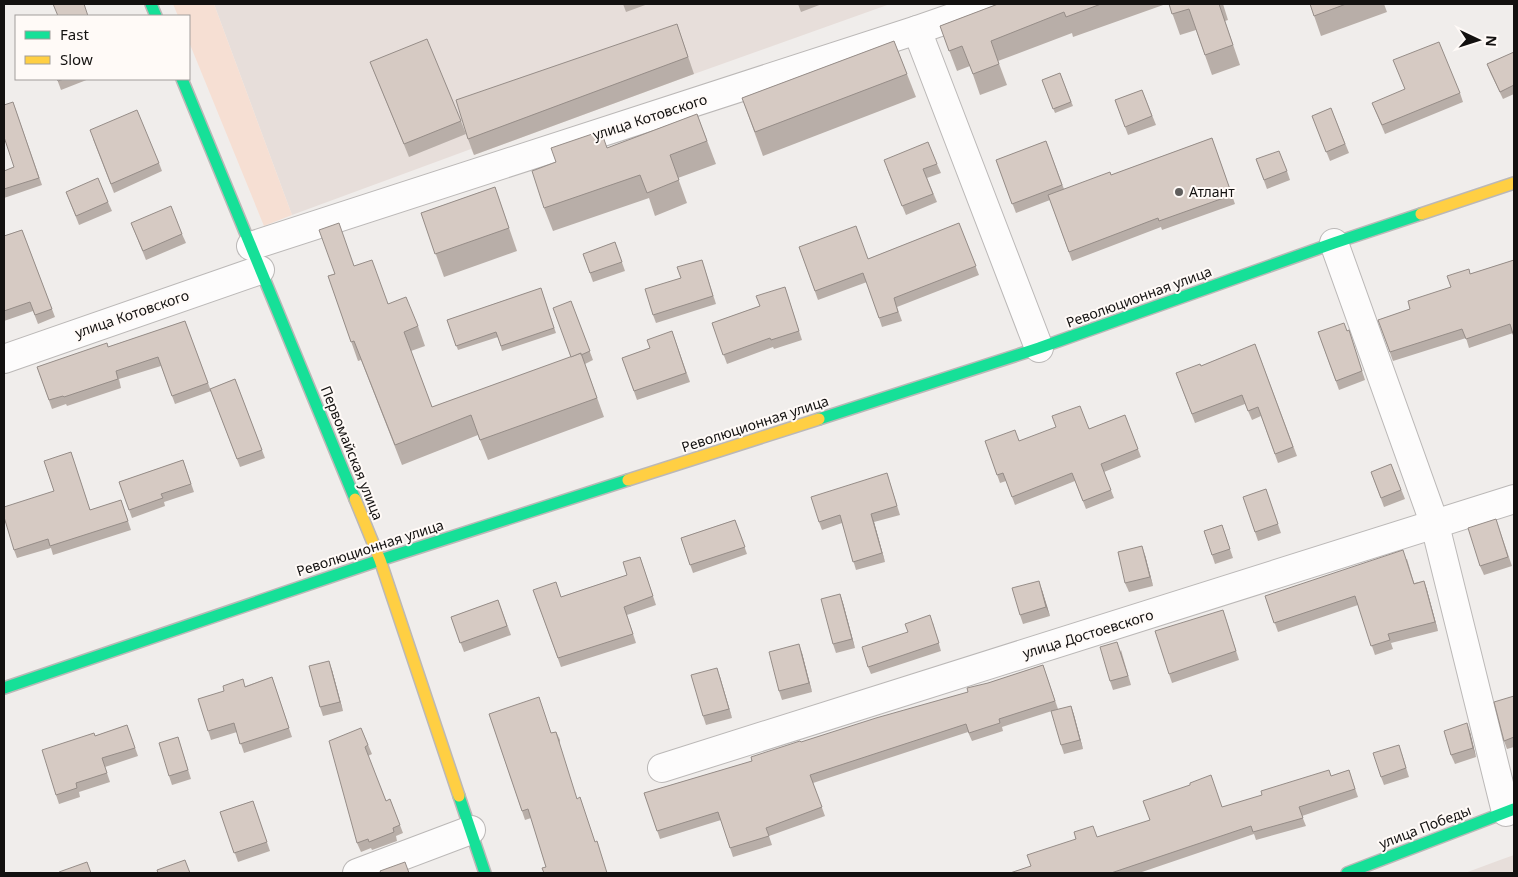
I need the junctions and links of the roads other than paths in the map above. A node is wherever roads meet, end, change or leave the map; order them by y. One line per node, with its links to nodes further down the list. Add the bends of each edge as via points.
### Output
1 (992, 4): 2 (street, улица Котовского)
2 (918, 30): 6 (street, улица Котовского); 7 (street)
3 (182, 80): 6 (street, Первомайская улица)
4 (1514, 183): 5 (street, Революционная улица)
5 (1334, 243): 7 (street, Революционная улица); 10 (street)
6 (255, 258): 8 (street, улица Котовского); 11 (street, Первомайская улица)
7 (1039, 348): 11 (street, Революционная улица)
8 (4, 359)
9 (1514, 499): 10 (street, улица Достоевского)
10 (1435, 525): 13 (street, улица Достоевского); 14 (street)
11 (380, 560): 12 (street, Революционная улица); 15 (street, Первомайская улица)
12 (4, 688)
13 (662, 768)
14 (1510, 810): 18 (street, улица Победы)
15 (471, 830): 16 (street); 17 (street, Первомайская улица)
16 (357, 873)
17 (485, 873)
18 (1347, 873)

